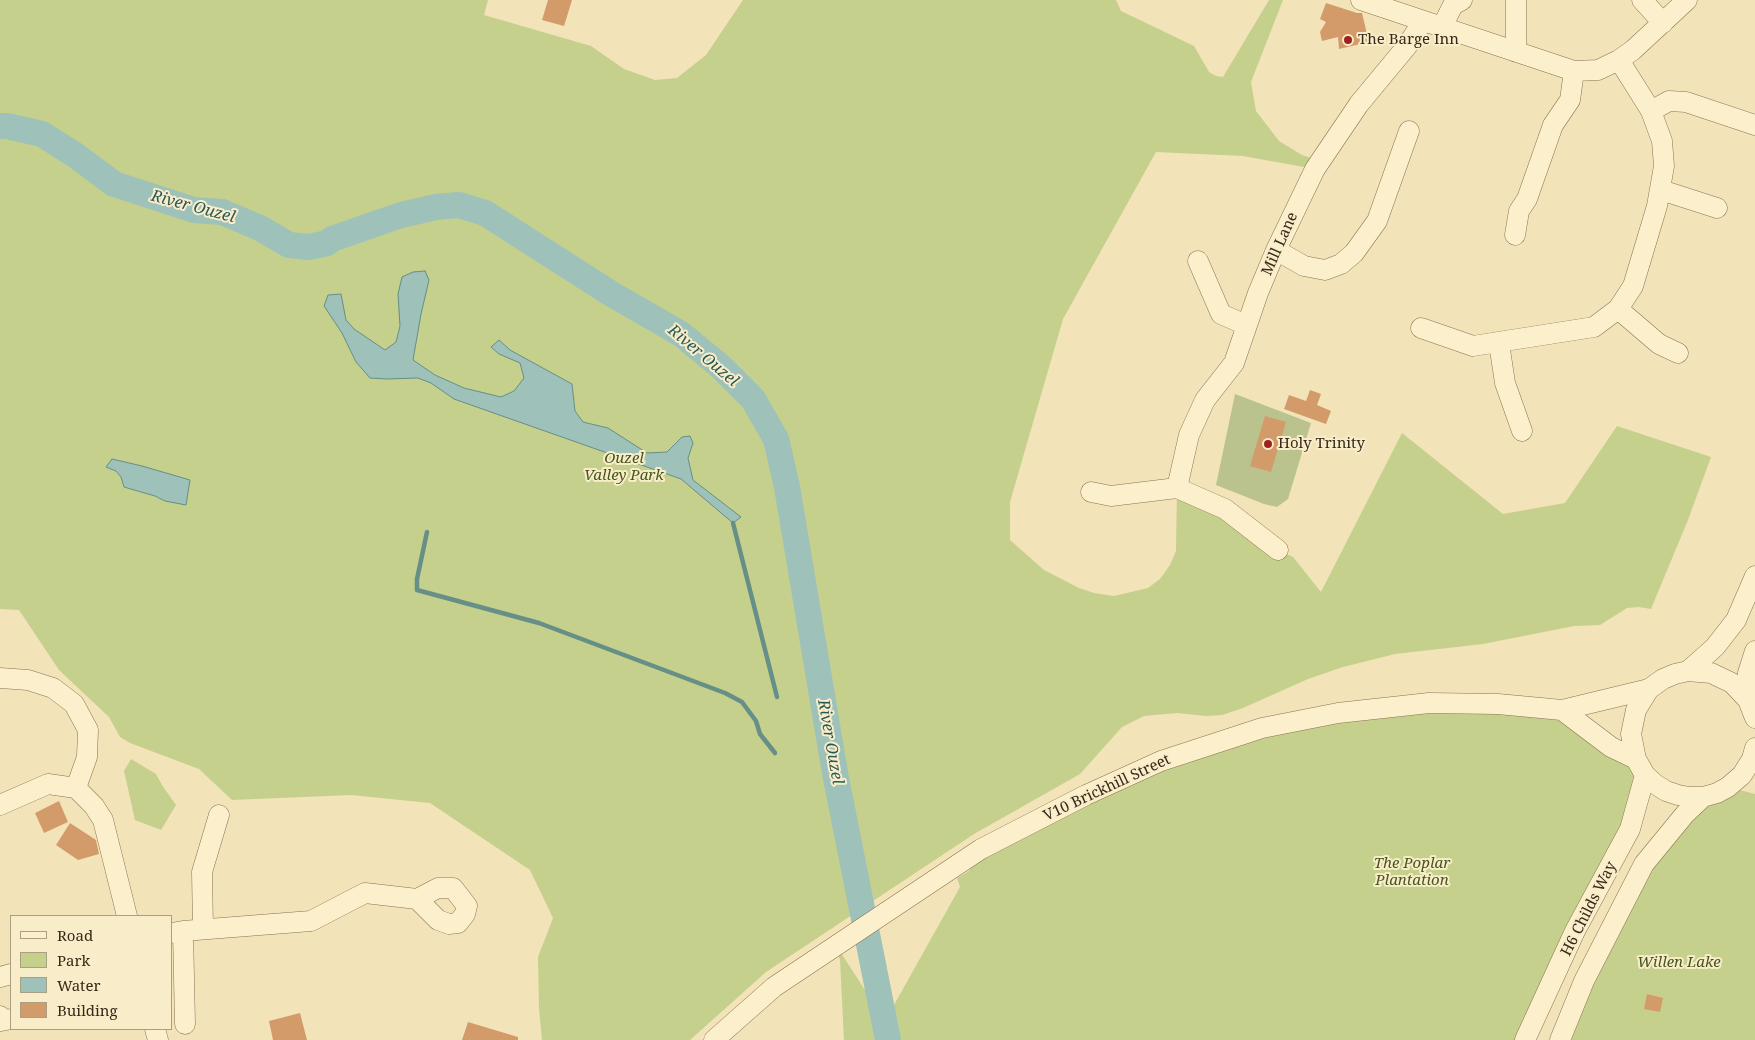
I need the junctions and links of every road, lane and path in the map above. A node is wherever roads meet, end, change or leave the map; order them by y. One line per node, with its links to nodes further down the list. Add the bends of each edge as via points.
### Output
1 (1360, 0): 6 (street)
2 (1462, 0): 8 (street, via 1453,6)
3 (1516, 0): 9 (street)
4 (1642, 0): 7 (street)
5 (1687, 0): 7 (street)
6 (1423, 21): 8 (street); 18 (street, Mill Lane, via 1320,161)
7 (1663, 23): 10 (street)
8 (1442, 27): 9 (street)
9 (1516, 52): 11 (street)
10 (1620, 60): 11 (street, via 1598,70); 12 (street)
11 (1574, 71): 17 (street, via 1570,100 1554,125 1527,199 1519,211)
12 (1651, 111): 13 (street, via 1669,101 1686,102); 15 (street, via 1662,141 1664,166)
13 (1755, 125)
14 (1408, 131): 18 (street, via 1377,221 1354,253 1325,270 1304,266)
15 (1660, 190): 16 (street); 20 (street, via 1633,286)
16 (1717, 208)
17 (1515, 235)
18 (1276, 250): 21 (street, Mill Lane)
19 (1198, 261): 21 (street, via 1221,314)
20 (1618, 309): 23 (street, via 1594,327); 24 (street, via 1658,344)
21 (1246, 325): 26 (street, Mill Lane, via 1234,363 1205,400 1189,435)
22 (1421, 328): 23 (street, via 1473,346)
23 (1499, 343): 25 (street, via 1506,383)
24 (1678, 353)
25 (1522, 430)
26 (1177, 488): 27 (street, via 1111,496); 28 (street, via 1224,509)
27 (1091, 492)
28 (1278, 550)
29 (1755, 576): 31 (street, via 1736,620 1716,646)
30 (1755, 651): 34 (street, via 1748,673)
31 (1681, 672): 33 (street, V10 Brickhill Street); 34 (street, via 1711,673 1732,683)
32 (0, 678): 40 (street, via 28,680 53,688 74,704 88,730 87,757)
33 (1651, 688): 35 (street, V10 Brickhill Street); 37 (street, via 1632,722 1631,734)
34 (1751, 708)
35 (1562, 710): 37 (street); 51 (street, V10 Brickhill Street, via 1498,704 1429,703 1338,713 1262,728 1161,761 981,849 774,987)
36 (1755, 748): 39 (street, via 1742,775)
37 (1640, 767): 41 (street, via 1660,787 1678,795); 52 (street, H6 Childs Way, via 1630,829 1575,931)
38 (1755, 786): 39 (street)
39 (1728, 787): 41 (street)
40 (76, 788): 42 (street, via 48,784); 45 (street, via 103,820)
41 (1703, 797): 53 (street, H6 Childs Way, via 1644,864 1584,982)
42 (0, 805)
43 (219, 815): 46 (street, via 202,872)
44 (417, 899): 46 (street, via 365,893 312,922)
45 (127, 915)
46 (204, 929): 47 (street)
47 (177, 932): 50 (street)
48 (0, 1016): 49 (street, via 1,1021)
49 (10, 1019)
50 (185, 1024)
51 (714, 1040)
52 (1525, 1040)
53 (1560, 1040)

